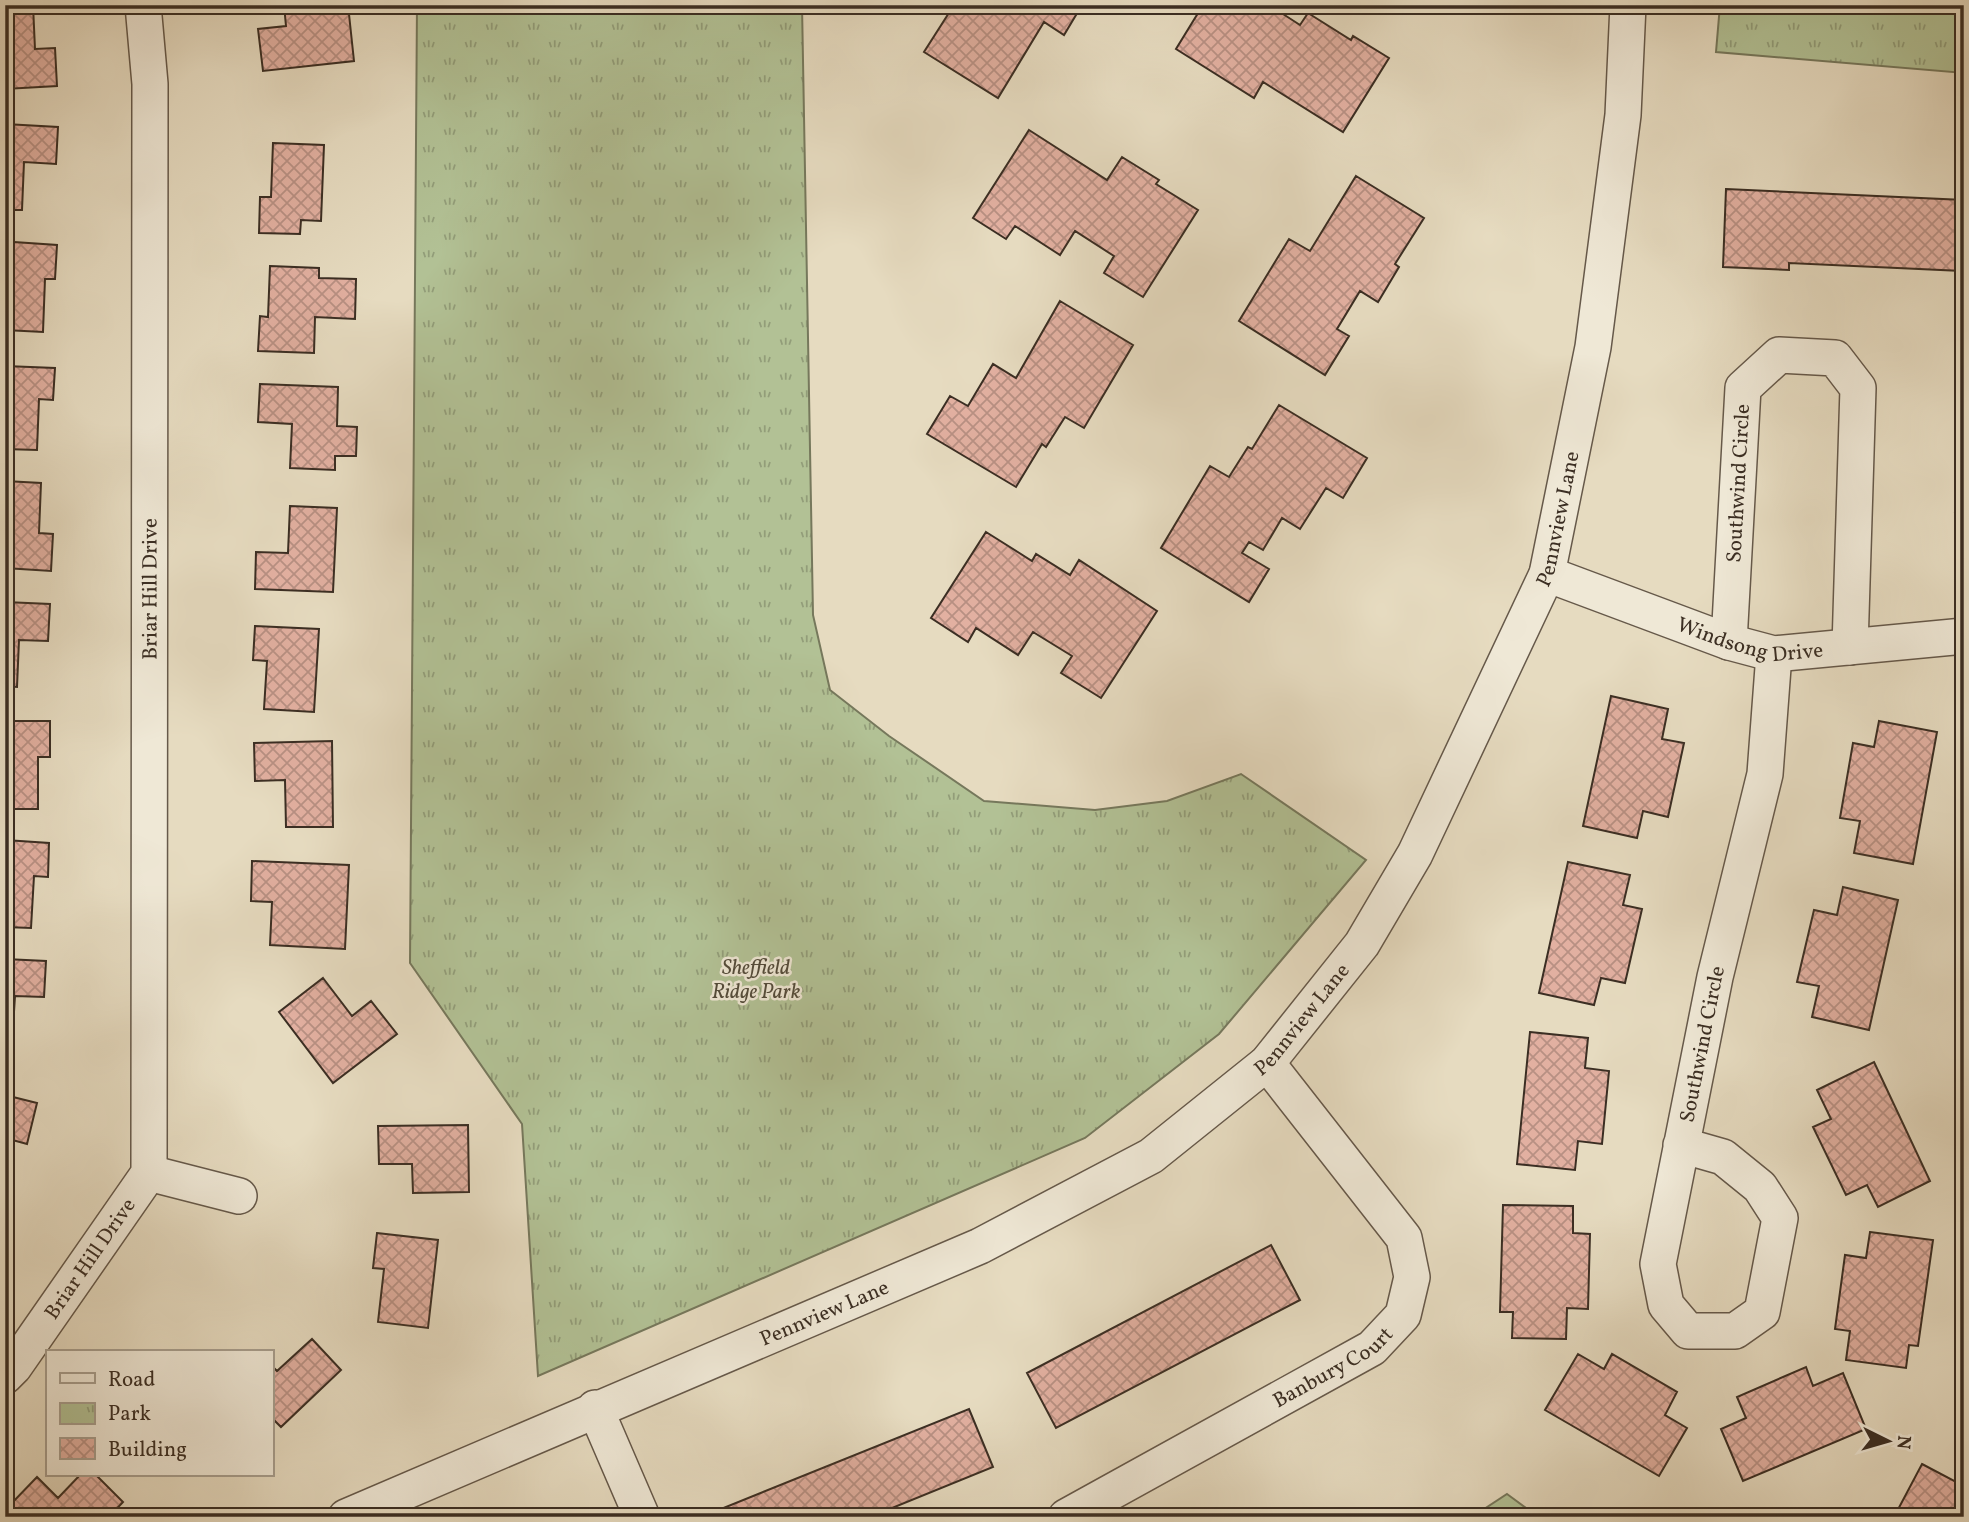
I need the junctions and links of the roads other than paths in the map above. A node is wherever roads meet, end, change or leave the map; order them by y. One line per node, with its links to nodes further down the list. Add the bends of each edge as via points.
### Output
1 (143, 5): 10 (street, Briar Hill Drive, via 150,84)
2 (1628, 5): 3 (street, Pennview Lane, via 1623,115 1593,347)
3 (1547, 574): 5 (street, Windsong Drive); 8 (street, Pennview Lane, via 1415,854 1362,944)
4 (1964, 636): 6 (street, Windsong Drive)
5 (1729, 642): 6 (street, Southwind Circle, via 1743,388 1779,355 1835,358 1858,388); 7 (street, Windsong Drive)
6 (1850, 647): 7 (street, Windsong Drive)
7 (1774, 654): 9 (street, Southwind Circle, via 1765,774 1715,977)
8 (1267, 1063): 13 (street, Pennview Lane, via 1151,1156 980,1246); 16 (street, Banbury Court, via 1404,1238 1412,1277 1403,1315 1372,1349)
9 (1681, 1145): 9 (street, Southwind Circle, via 1658,1264 1666,1305 1688,1331 1735,1331 1762,1312 1780,1218 1759,1187 1723,1157)
10 (149, 1173): 11 (street); 12 (street, Briar Hill Drive)
11 (239, 1196)
12 (5, 1376)
13 (595, 1408): 14 (street, Pennview Lane); 15 (street)
14 (346, 1517)
15 (642, 1517)
16 (1066, 1517)

